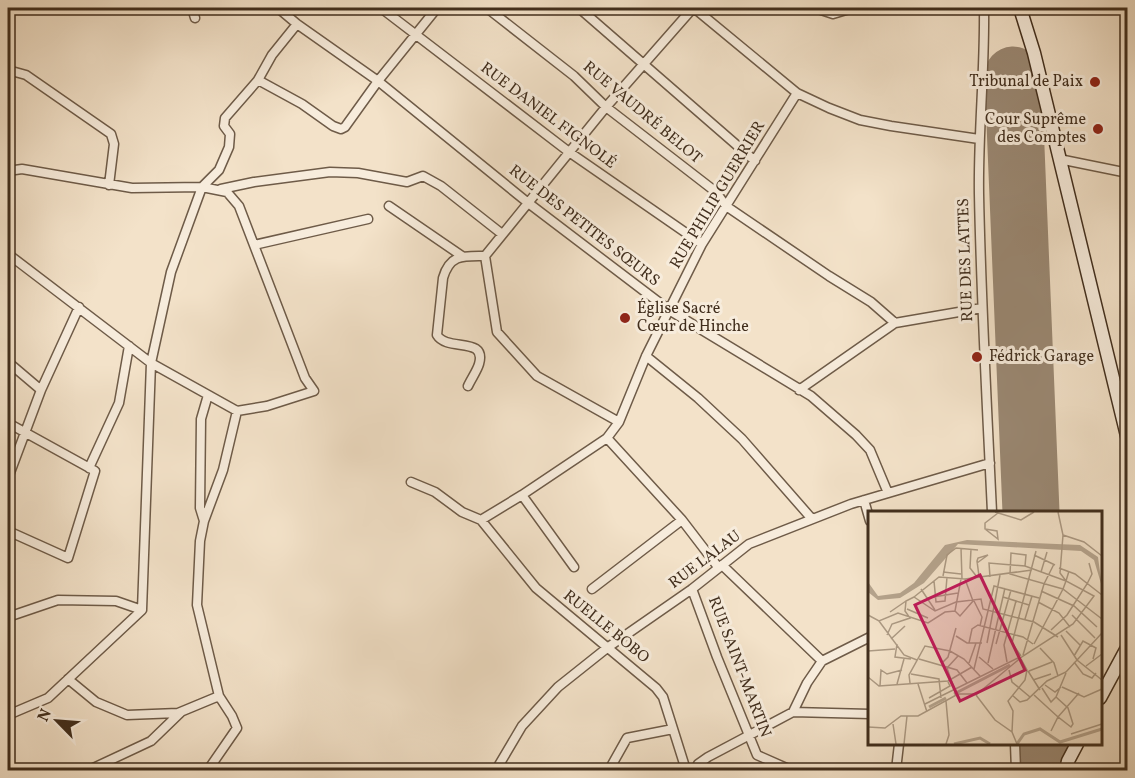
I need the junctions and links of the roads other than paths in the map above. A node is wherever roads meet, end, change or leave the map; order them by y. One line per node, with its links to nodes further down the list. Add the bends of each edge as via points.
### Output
1 (11, 8): 14 (street)
2 (192, 8): 13 (street)
3 (278, 8): 15 (street, RUE DES PETITES SŒURS)
4 (381, 8): 16 (street, RUE DANIEL FIGNOLÉ)
5 (437, 8): 16 (street)
6 (487, 8): 22 (street, RUE VAUDRÉ BELOT)
7 (579, 8): 17 (street)
8 (694, 8): 17 (street); 21 (street)
9 (815, 8): 10 (street, via 833,14)
10 (853, 8)
11 (984, 8): 23 (street, RUE DES LATTES)
12 (1020, 8): 25 (main road)
13 (195, 18)
14 (8, 19)
15 (297, 24): 19 (street); 20 (street, RUE DES PETITES SŒURS)
16 (416, 35): 20 (street); 24 (street, RUE DANIEL FIGNOLÉ)
17 (643, 64): 22 (street); 26 (street)
18 (8, 70): 29 (street, via 26,75 111,134 114,144)
19 (258, 80): 20 (street, via 341,129); 30 (street, via 224,122 230,134 229,147 219,170)
20 (378, 81): 32 (street, RUE DES PETITES SŒURS)
21 (797, 93): 23 (street, via 860,120); 26 (street, RUE PHILIP GUERRIER)
22 (606, 106): 24 (street); 34 (street, RUE VAUDRÉ BELOT, via 716,192)
23 (979, 139): 43 (street, RUE DES LATTES)
24 (569, 152): 32 (street); 37 (street, RUE DANIEL FIGNOLÉ)
25 (1059, 159): 28 (street); 59 (main road)
26 (755, 161): 34 (street, RUE PHILIP GUERRIER)
27 (8, 171): 29 (street, via 22,169)
28 (1128, 173)
29 (110, 185): 30 (street)
30 (202, 187): 31 (street); 49 (street, via 171,272)
31 (220, 189): 36 (street, via 330,172 407,182 423,176); 38 (street, via 238,206)
32 (527, 202): 36 (street); 44 (street, RUE DES PETITES SŒURS)
33 (389, 206): 40 (street)
34 (726, 206): 37 (street, RUE PHILIP GUERRIER); 45 (street, RUE VAUDRÉ BELOT, via 871,302)
35 (368, 219): 38 (street)
36 (502, 234): 41 (street)
37 (702, 244): 44 (street, RUE PHILIP GUERRIER)
38 (254, 245): 54 (street, via 305,378 314,391)
39 (8, 254): 42 (street)
40 (462, 256): 41 (street); 50 (street, via 446,270 437,335 447,344 477,349 479,363)
41 (485, 256): 55 (street, via 497,332 537,376)
42 (79, 307): 46 (street); 51 (street)
43 (982, 308): 45 (street); 60 (street, RUE DES LATTES)
44 (669, 310): 47 (street, RUE PHILIP GUERRIER); 52 (street, RUE DES PETITES SŒURS)
45 (895, 323): 52 (street)
46 (129, 346): 49 (street); 61 (street, via 119,404)
47 (646, 356): 55 (street, RUE PHILIP GUERRIER); 69 (street, via 742,439)
48 (8, 362): 51 (street)
49 (151, 363): 53 (street); 78 (street)
50 (468, 386)
51 (41, 390): 57 (street)
52 (799, 390): 64 (street, RUE DES PETITES SŒURS, via 870,450)
53 (208, 395): 54 (street); 72 (street, via 201,419 200,508)
54 (237, 411): 72 (street, via 223,470)
55 (619, 422): 58 (street, RUE PHILIP GUERRIER)
56 (8, 423): 57 (street)
57 (24, 434): 61 (street); 62 (street)
58 (607, 438): 65 (street, RUE PHILIP GUERRIER); 71 (street)
59 (1128, 440)
60 (990, 463): 64 (street, RUE LALAU); 67 (street, RUE DES LATTES)
61 (89, 468): 73 (street, via 95,471 68,558)
62 (8, 478)
63 (411, 482): 70 (street)
64 (888, 493): 66 (street, RUE LALAU)
65 (522, 495): 70 (street, RUE PHILIP GUERRIER); 75 (street)
66 (864, 500): 68 (street); 69 (street, RUE LALAU)
67 (992, 511)
68 (868, 514)
69 (812, 519): 74 (street, RUE LALAU, via 749,544)
70 (481, 520): 82 (street, RUELLE BOBO, via 536,588)
71 (682, 520): 74 (street); 76 (street)
72 (204, 521): 85 (street, via 197,605)
73 (8, 531)
74 (720, 566): 77 (street, RUE LALAU); 83 (street)
75 (574, 567)
76 (592, 589)
77 (692, 589): 82 (street, RUE LALAU); 92 (street, RUE SAINT-MARTIN)
78 (142, 610): 79 (street, via 116,601 58,600); 84 (street)
79 (8, 617)
80 (868, 638): 83 (street)
81 (1128, 646): 86 (main road)
82 (607, 648): 91 (street, RUELLE BOBO, via 656,688); 98 (street, RUE LALAU, via 558,687 522,726)
83 (822, 661): 88 (street)
84 (68, 679): 87 (street, via 96,702 127,715); 90 (street, via 48,698)
85 (219, 696): 87 (street); 97 (street, via 237,728)
86 (1102, 696)
87 (182, 711): 96 (street, via 151,741)
88 (793, 712): 89 (street); 92 (street)
89 (868, 714)
90 (8, 715)
91 (674, 729): 99 (street, via 627,738); 100 (street, RUELLE BOBO)
92 (749, 736): 101 (street, via 708,757 698,764); 102 (street, RUE SAINT-MARTIN, via 757,755)
93 (899, 745): 103 (street)
94 (1015, 745): 104 (street)
95 (1076, 745): 105 (main road)
96 (89, 771)
97 (208, 771)
98 (496, 771)
99 (609, 771)
100 (686, 771)
101 (696, 771)
102 (790, 771)
103 (896, 771)
104 (1016, 771)
105 (1066, 771)

